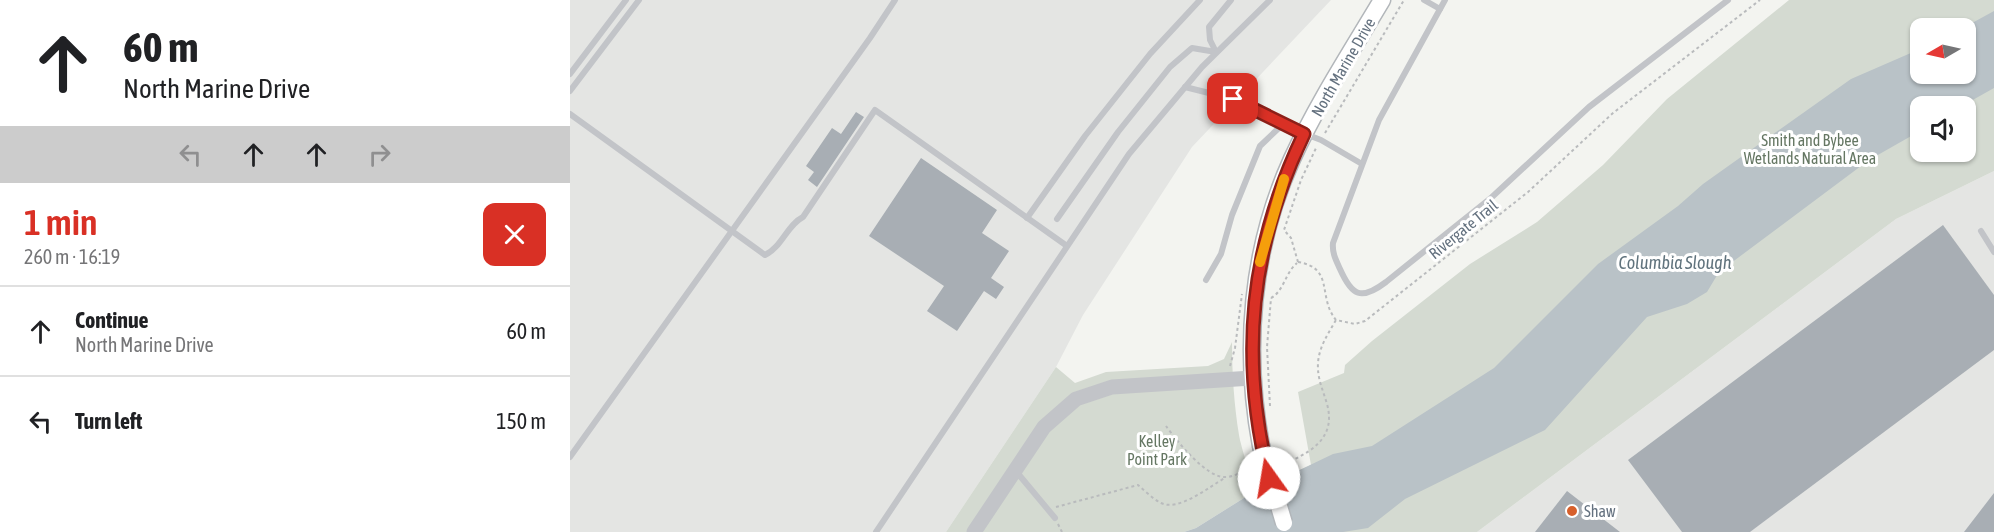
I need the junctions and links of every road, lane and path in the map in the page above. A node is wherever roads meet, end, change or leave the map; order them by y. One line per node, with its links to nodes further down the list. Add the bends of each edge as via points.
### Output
1 (626, 0): 15 (lane)
2 (639, 0): 17 (lane)
3 (895, 0): 25 (lane)
4 (1200, 0): 23 (lane, via 1098,118)
5 (1231, 0): 14 (lane, via 1209,27)
6 (1270, 0): 14 (lane)
7 (1382, 0): 20 (main road, North Marine Drive)
8 (1404, 0): 21 (path)
9 (1424, 0): 13 (lane)
10 (1445, 0): 13 (lane)
11 (1728, 0): 22 (lane, via 1578,117 1481,206 1379,287 1363,294 1348,287 1332,250)
12 (1760, 0): 31 (path, Rivergate Trail, via 1613,113 1528,192 1365,321 1355,324)
13 (1440, 9): 22 (lane, via 1379,120)
14 (1216, 52): 16 (lane); 24 (lane, via 1192,48 1170,67)
15 (570, 74)
16 (1185, 87): 19 (lane, via 1233,99); 27 (lane, via 1129,154)
17 (570, 91)
18 (570, 114): 25 (lane)
19 (1282, 125): 20 (lane); 30 (lane, via 1260,146 1221,254)
20 (1304, 134): 21 (lane); 32 (main road, North Marine Drive, via 1279,193 1262,252 1254,297)
21 (1321, 140): 22 (lane); 29 (path, via 1301,180 1284,230 1291,238)
22 (1362, 164)
23 (1027, 218): 25 (lane, via 875,110 803,217 774,250 765,255); 27 (lane)
24 (1057, 219)
25 (733, 230): 35 (lane)
26 (1981, 231): 28 (lane)
27 (1067, 246): 42 (lane)
28 (1994, 252)
29 (1298, 262): 31 (path, via 1315,267 1320,273 1326,306); 33 (path, via 1271,298)
30 (1206, 280)
31 (1336, 320): 36 (path, via 1323,344 1318,365 1329,416 1326,434 1308,454)
32 (1252, 378): 37 (street, via 1112,387 1089,393 1055,416); 44 (main road, North Marine Drive, bridge, via 1261,446)
33 (1270, 411)
34 (1166, 426): 39 (path, via 1187,456)
35 (570, 457)
36 (1271, 469)
37 (1015, 470): 40 (lane); 43 (street)
38 (1255, 470): 39 (path)
39 (1225, 478): 40 (path, via 1194,498 1172,505 1162,504 1138,485 1068,502)
40 (1048, 511): 41 (lane)
41 (1054, 518)
42 (876, 532)
43 (974, 532)
44 (1288, 532)

